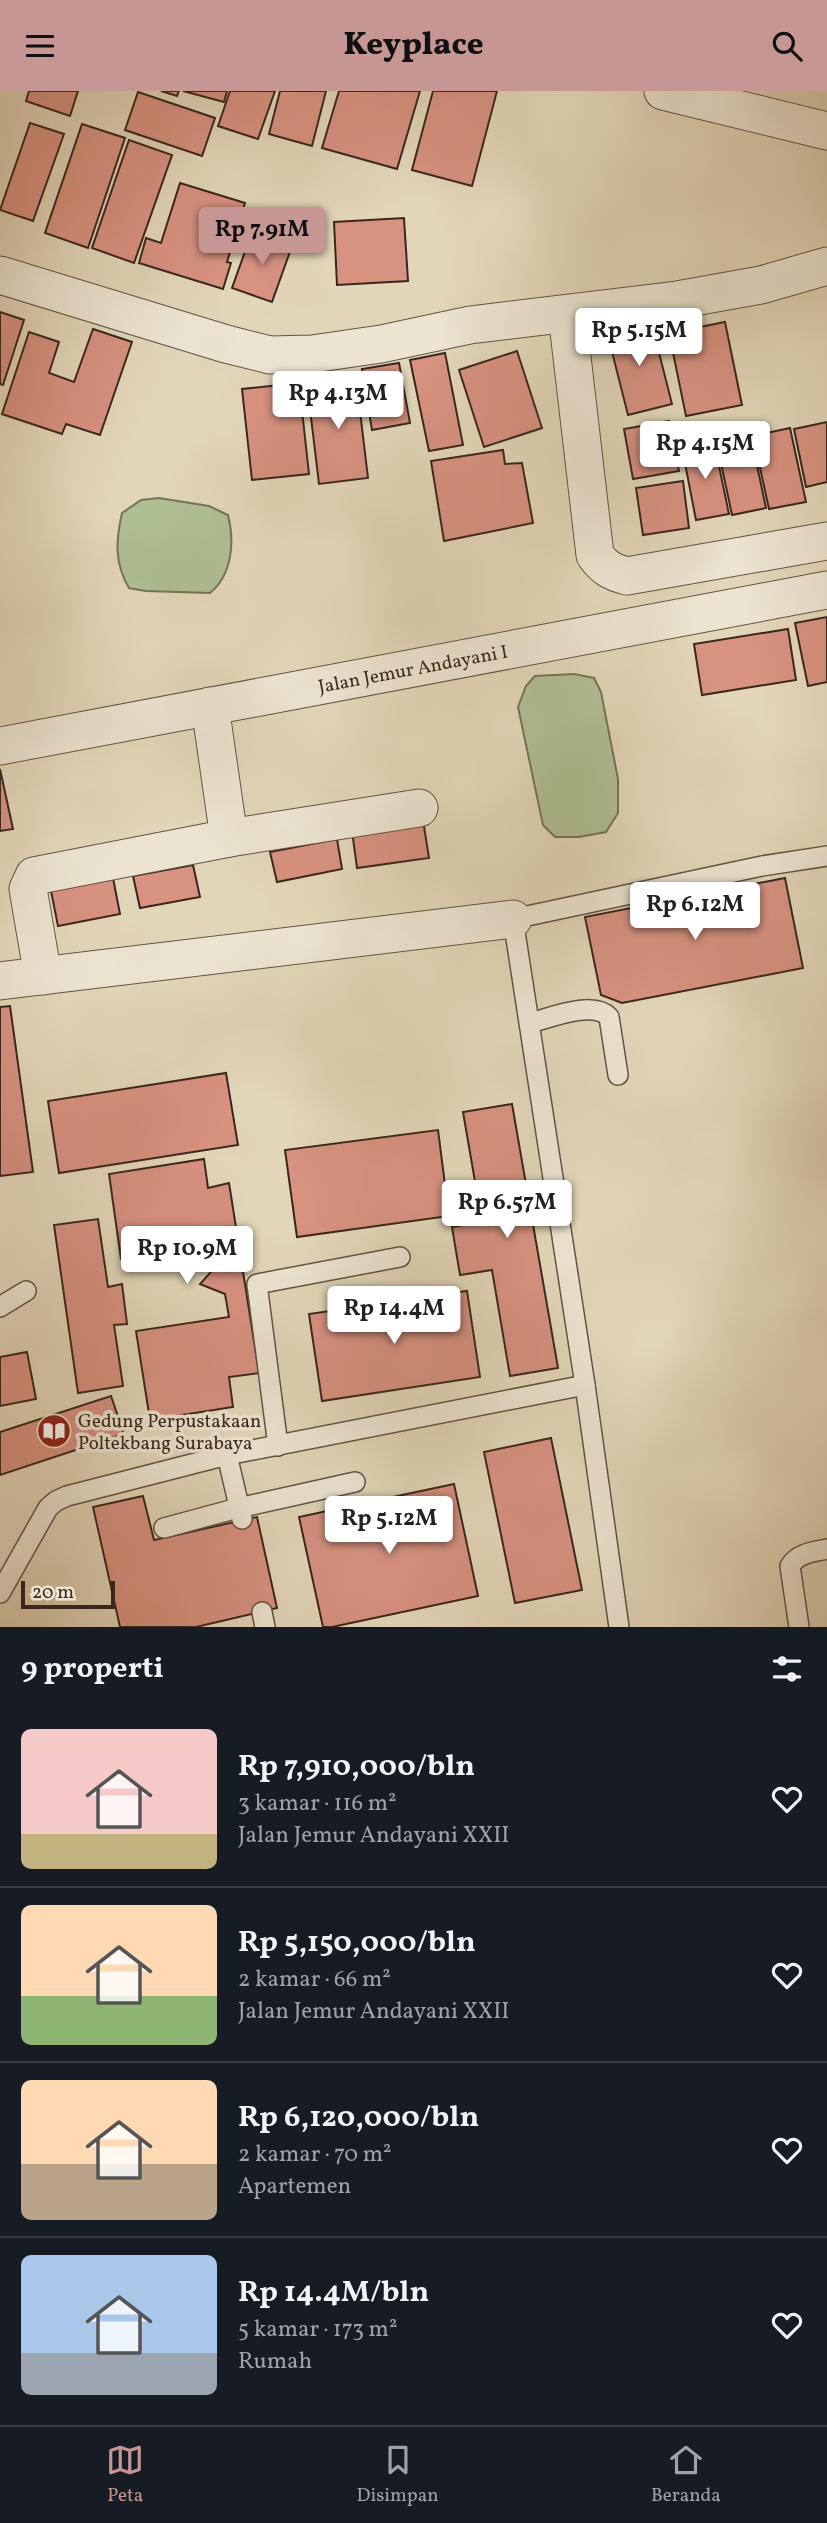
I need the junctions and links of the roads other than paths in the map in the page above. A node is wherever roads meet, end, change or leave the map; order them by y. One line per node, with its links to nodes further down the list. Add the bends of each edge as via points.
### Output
1 (663, 91): 2 (street)
2 (827, 131)
3 (827, 266): 5 (street, via 761,285)
4 (0, 275): 5 (street, via 271,355 367,346 470,324)
5 (567, 314): 7 (street, via 595,555)
6 (827, 541): 7 (street, via 627,576)
7 (611, 572): 9 (street)
8 (827, 590): 9 (street, Jalan Jemur Andayani I)
9 (617, 632): 10 (street, Jalan Jemur Andayani I)
10 (210, 706): 11 (street, Jalan Jemur Andayani I); 13 (street)
11 (0, 746)
12 (419, 808): 13 (street)
13 (229, 838): 16 (street, via 34,876 28,889)
14 (827, 856): 15 (lane)
15 (513, 919): 16 (street); 18 (lane)
16 (43, 976): 17 (street)
17 (0, 981)
18 (530, 1023): 19 (lane, via 585,1009 605,1013); 23 (lane)
19 (618, 1075)
20 (400, 1257): 24 (lane, via 257,1284)
21 (26, 1291): 22 (lane)
22 (0, 1307)
23 (585, 1385): 24 (lane); 31 (lane)
24 (278, 1446): 25 (lane)
25 (227, 1455): 27 (lane); 30 (lane, via 56,1501 40,1520)
26 (355, 1482): 27 (lane)
27 (240, 1514): 28 (lane)
28 (164, 1528)
29 (827, 1549): 32 (lane, via 803,1554 790,1566)
30 (0, 1593)
31 (618, 1627)
32 (799, 1627)

